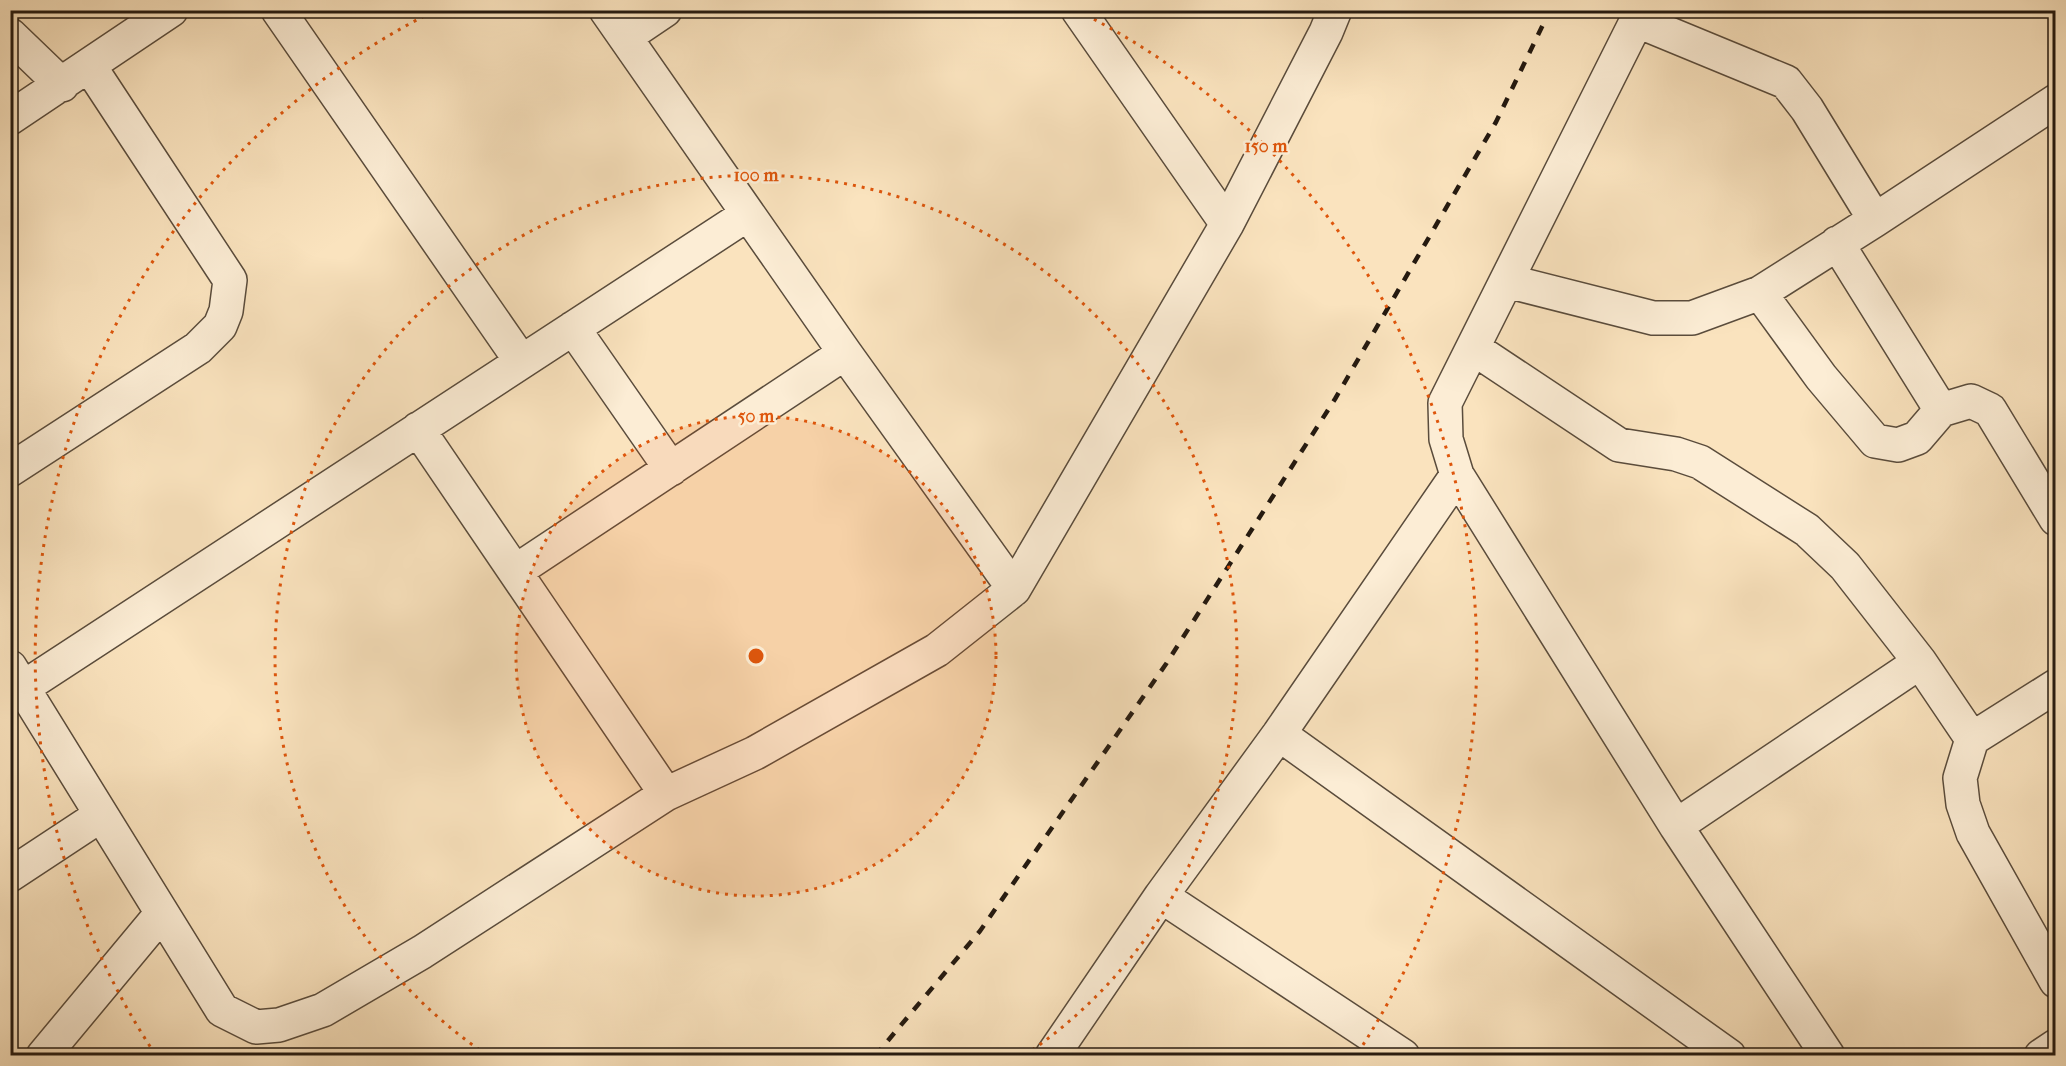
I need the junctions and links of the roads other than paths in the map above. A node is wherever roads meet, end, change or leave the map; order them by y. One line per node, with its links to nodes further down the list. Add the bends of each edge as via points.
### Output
1 (171, 10): 10 (street)
2 (278, 10): 23 (street)
3 (606, 10): 9 (street)
4 (666, 10): 9 (street)
5 (1078, 10): 16 (street)
6 (1335, 10): 16 (street)
7 (1640, 16): 15 (street, via 1785,82 1808,109); 18 (street)
8 (10, 35): 11 (street)
9 (625, 37): 14 (street)
10 (90, 67): 11 (street); 27 (street, via 230,280 226,311 220,326 198,348)
11 (62, 85): 13 (street)
12 (2055, 101): 15 (street)
13 (10, 118)
14 (748, 214): 20 (street); 22 (street)
15 (1875, 220): 17 (street)
16 (1227, 224): 31 (street)
17 (1837, 243): 19 (street); 24 (street)
18 (1507, 281): 19 (street, via 1653,318 1692,318); 21 (street)
19 (1760, 292): 24 (street, via 1821,377 1875,441 1898,445 1917,438)
20 (573, 328): 23 (street); 26 (street)
21 (1473, 348): 28 (street, via 1445,403 1446,439); 32 (street, via 1618,445 1700,462 1807,530 1845,566)
22 (845, 353): 26 (street); 31 (street)
23 (521, 361): 25 (street)
24 (1941, 411): 29 (street, via 1971,401 1990,410)
25 (418, 429): 30 (street); 33 (street)
26 (671, 469): 30 (street)
27 (10, 470)
28 (1457, 475): 35 (street); 39 (street)
29 (2055, 519)
30 (516, 572): 37 (street)
31 (1014, 589): 37 (street, via 937,650 755,753)
32 (1920, 662): 36 (street); 39 (street)
33 (17, 677): 38 (street)
34 (2055, 687): 36 (street)
35 (1279, 734): 41 (street); 48 (street)
36 (1972, 739): 43 (street, via 1960,778 1963,804 1973,833)
37 (666, 794): 42 (street, via 412,958 323,1010 279,1025 256,1027 222,1010)
38 (101, 815): 40 (street); 42 (street)
39 (1676, 826): 49 (street)
40 (10, 875)
41 (1161, 896): 46 (street); 47 (street)
42 (162, 913): 45 (street)
43 (2055, 981)
44 (2055, 1046): 50 (street)
45 (43, 1056)
46 (1052, 1056)
47 (1403, 1056)
48 (1729, 1056)
49 (1828, 1056)
50 (2041, 1056)

